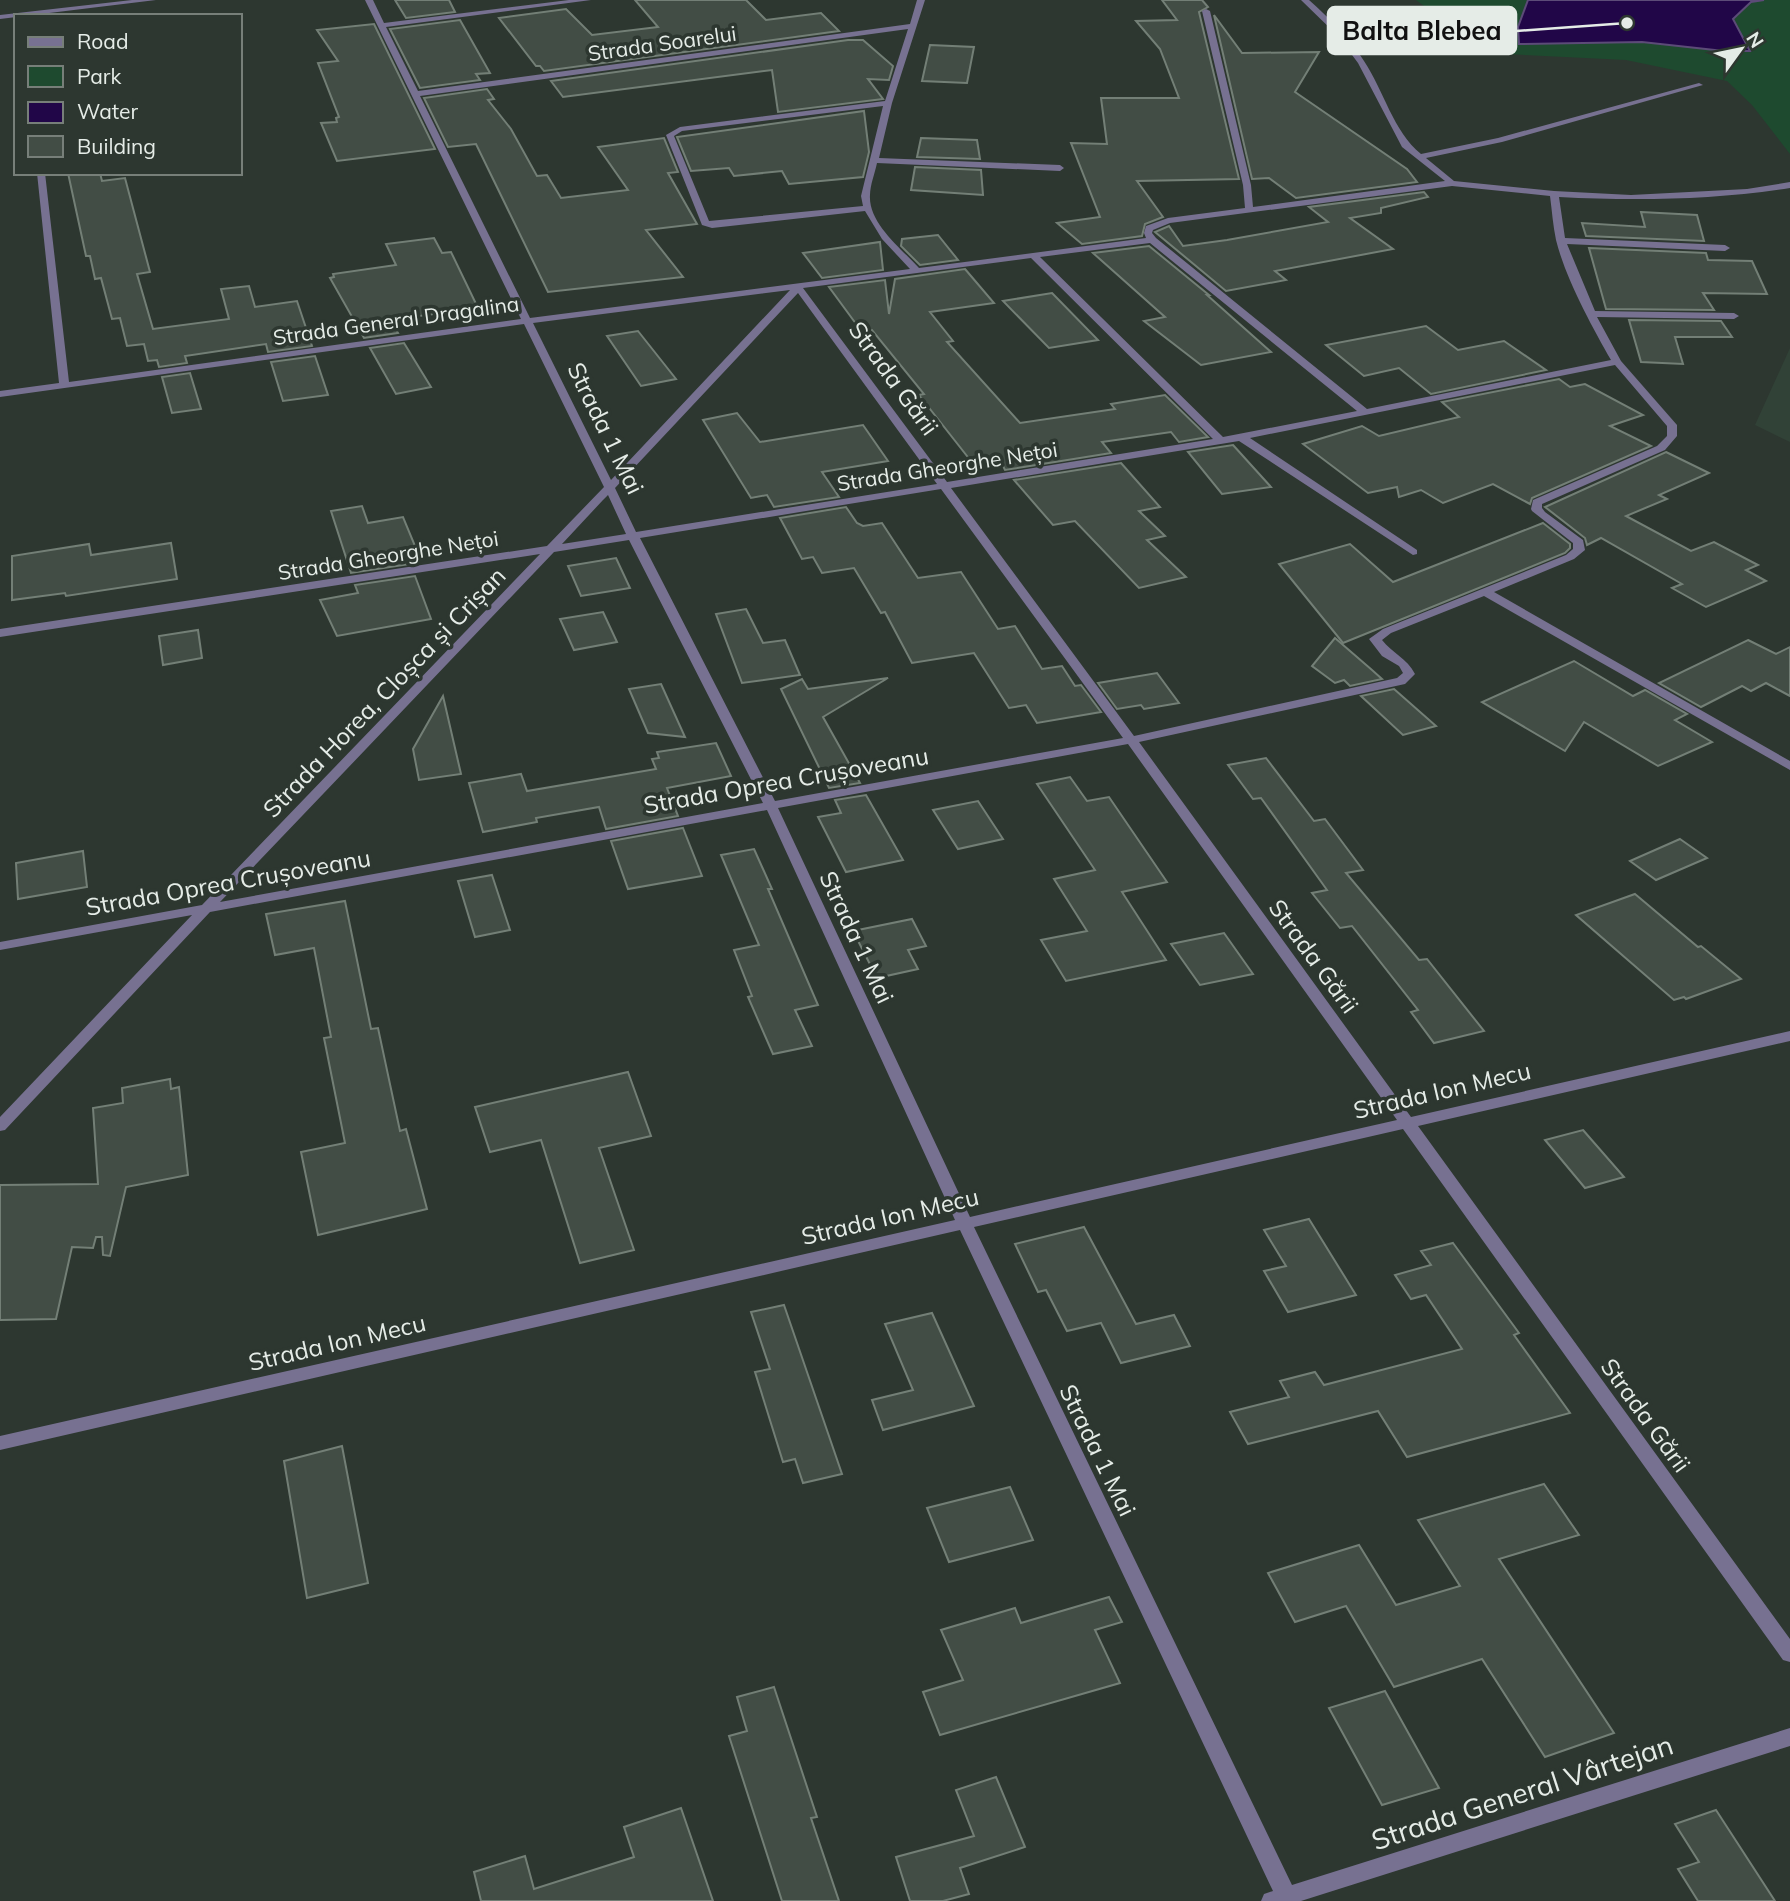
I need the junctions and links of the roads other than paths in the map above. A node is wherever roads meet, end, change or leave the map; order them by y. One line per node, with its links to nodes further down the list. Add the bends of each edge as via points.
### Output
1 (152, 0): 6 (street)
2 (369, 0): 9 (street, Strada 1 Mai)
3 (587, 0): 9 (street)
4 (921, 0): 10 (street)
5 (1305, 0): 14 (street, via 1342,34 1405,145)
6 (142, 1): 8 (street)
7 (1206, 10): 22 (street, via 1248,185)
8 (32, 14)
9 (383, 25): 12 (street, Strada 1 Mai)
10 (911, 26): 12 (street, Strada Soarelui); 13 (street)
11 (1699, 85): 14 (street, via 1499,140)
12 (417, 94): 31 (street, Strada 1 Mai)
13 (888, 103): 15 (street); 21 (street, via 670,135 705,223)
14 (1418, 157): 18 (street)
15 (874, 160): 16 (street); 21 (street)
16 (1060, 167)
17 (41, 175): 33 (street)
18 (1452, 183): 20 (street); 22 (street)
19 (1790, 185): 20 (street, via 1658,197)
20 (1554, 194): 24 (street)
21 (866, 208): 27 (street)
22 (1249, 209): 23 (street, via 1156,224 1149,228)
23 (1152, 240): 26 (street); 35 (street)
24 (1561, 241): 25 (street); 29 (street)
25 (1725, 248)
26 (1034, 256): 27 (street); 37 (street)
27 (918, 271): 28 (street)
28 (798, 286): 31 (street, Strada General Dragalina); 38 (street, Strada Gării); 39 (street, Strada Horea, Cloșca și Crișan)
29 (1591, 314): 30 (street); 32 (street)
30 (1734, 316)
31 (528, 321): 33 (street, Strada General Dragalina); 39 (street, Strada 1 Mai)
32 (1617, 362): 35 (street, Strada Gheorghe Nețoi); 43 (street, via 1672,425 1670,442 1537,502 1536,509 1566,529 1579,542 1579,550)
33 (64, 385): 34 (street, Strada General Dragalina)
34 (0, 394)
35 (1366, 413): 36 (street, Strada Gheorghe Nețoi)
36 (1242, 438): 37 (street, Strada Gheorghe Nețoi); 42 (street)
37 (1221, 441): 38 (street, Strada Gheorghe Nețoi)
38 (944, 486): 40 (street, Strada Gheorghe Nețoi); 45 (street, Strada Gării)
39 (610, 489): 40 (street, Strada 1 Mai); 41 (street, Strada Horea, Cloșca și Crișan)
40 (633, 536): 41 (street, Strada Gheorghe Nețoi); 47 (street, Strada 1 Mai)
41 (551, 549): 44 (street, Strada Gheorghe Nețoi); 48 (street, Strada Horea, Cloșca și Crișan)
42 (1413, 552)
43 (1486, 592): 45 (street, Strada Oprea Crușoveanu, via 1375,639 1404,664 1409,674 1401,681); 46 (street)
44 (0, 633)
45 (1132, 740): 47 (street, Strada Oprea Crușoveanu); 51 (street, Strada Gării)
46 (1790, 766)
47 (771, 806): 48 (street, Strada Oprea Crușoveanu); 53 (street, Strada 1 Mai)
48 (203, 909): 49 (street, Strada Oprea Crușoveanu); 52 (street, Strada Horea, Cloșca și Crișan)
49 (0, 947)
50 (1790, 1036): 51 (street, Strada Ion Mecu)
51 (1407, 1123): 53 (street, Strada Ion Mecu); 55 (street, Strada Gării)
52 (0, 1126)
53 (965, 1224): 54 (street, Strada Ion Mecu); 57 (street, Strada 1 Mai)
54 (0, 1443)
55 (1790, 1654)
56 (1790, 1737): 57 (street, Strada General Vârtejan)
57 (1282, 1899)

